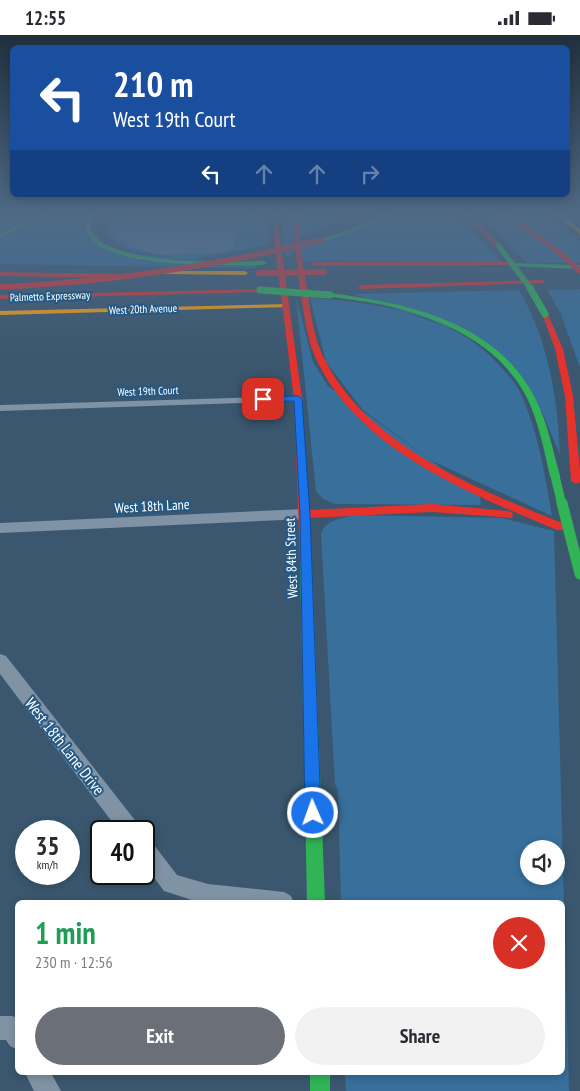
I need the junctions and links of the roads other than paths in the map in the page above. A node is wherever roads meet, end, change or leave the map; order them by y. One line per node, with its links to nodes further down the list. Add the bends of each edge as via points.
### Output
1 (182, 262): 7 (main road)
2 (193, 262): 9 (main road, via 97,275)
3 (280, 262): 13 (main road, West 84th Street)
4 (299, 262): 19 (main road, via 312,335 325,370 346,399 375,427 416,457 486,495)
5 (511, 262): 17 (main road, bridge, via 545,314 559,349 570,396)
6 (580, 269): 7 (main road, via 502,264 314,264); 8 (main road); 11 (main road, Palmetto Expressway)
7 (261, 271): 9 (main road, Palmetto Expressway); 11 (main road, Palmetto Expressway, bridge)
8 (354, 276)
9 (0, 278)
10 (552, 281): 11 (main road, Palmetto Expressway)
11 (329, 282): 12 (main road, Palmetto Expressway, bridge, via 260,290); 23 (main road, bridge, via 453,325 492,350 514,371 538,417)
12 (0, 297)
13 (287, 305): 14 (main road, West 20th Avenue); 15 (main road, West 84th Street)
14 (0, 313)
15 (298, 399): 16 (street, West 19th Court); 18 (main road, West 84th Street)
16 (0, 408)
17 (576, 486)
18 (305, 514): 19 (main road, via 448,507); 20 (street, West 18th Lane); 28 (main road, West 84th Street)
19 (561, 527): 21 (main road)
20 (0, 528)
21 (579, 528): 22 (main road)
22 (580, 570)
23 (580, 574)
24 (0, 661): 25 (street, West 18th Lane Drive)
25 (123, 820)
26 (155, 863): 27 (street, via 171,884 208,894)
27 (259, 900)
28 (316, 900)
29 (0, 1028): 30 (street, via 12,1027)
30 (15, 1032)
31 (38, 1075): 33 (street)
32 (320, 1075): 34 (main road)
33 (48, 1091)
34 (320, 1091)

